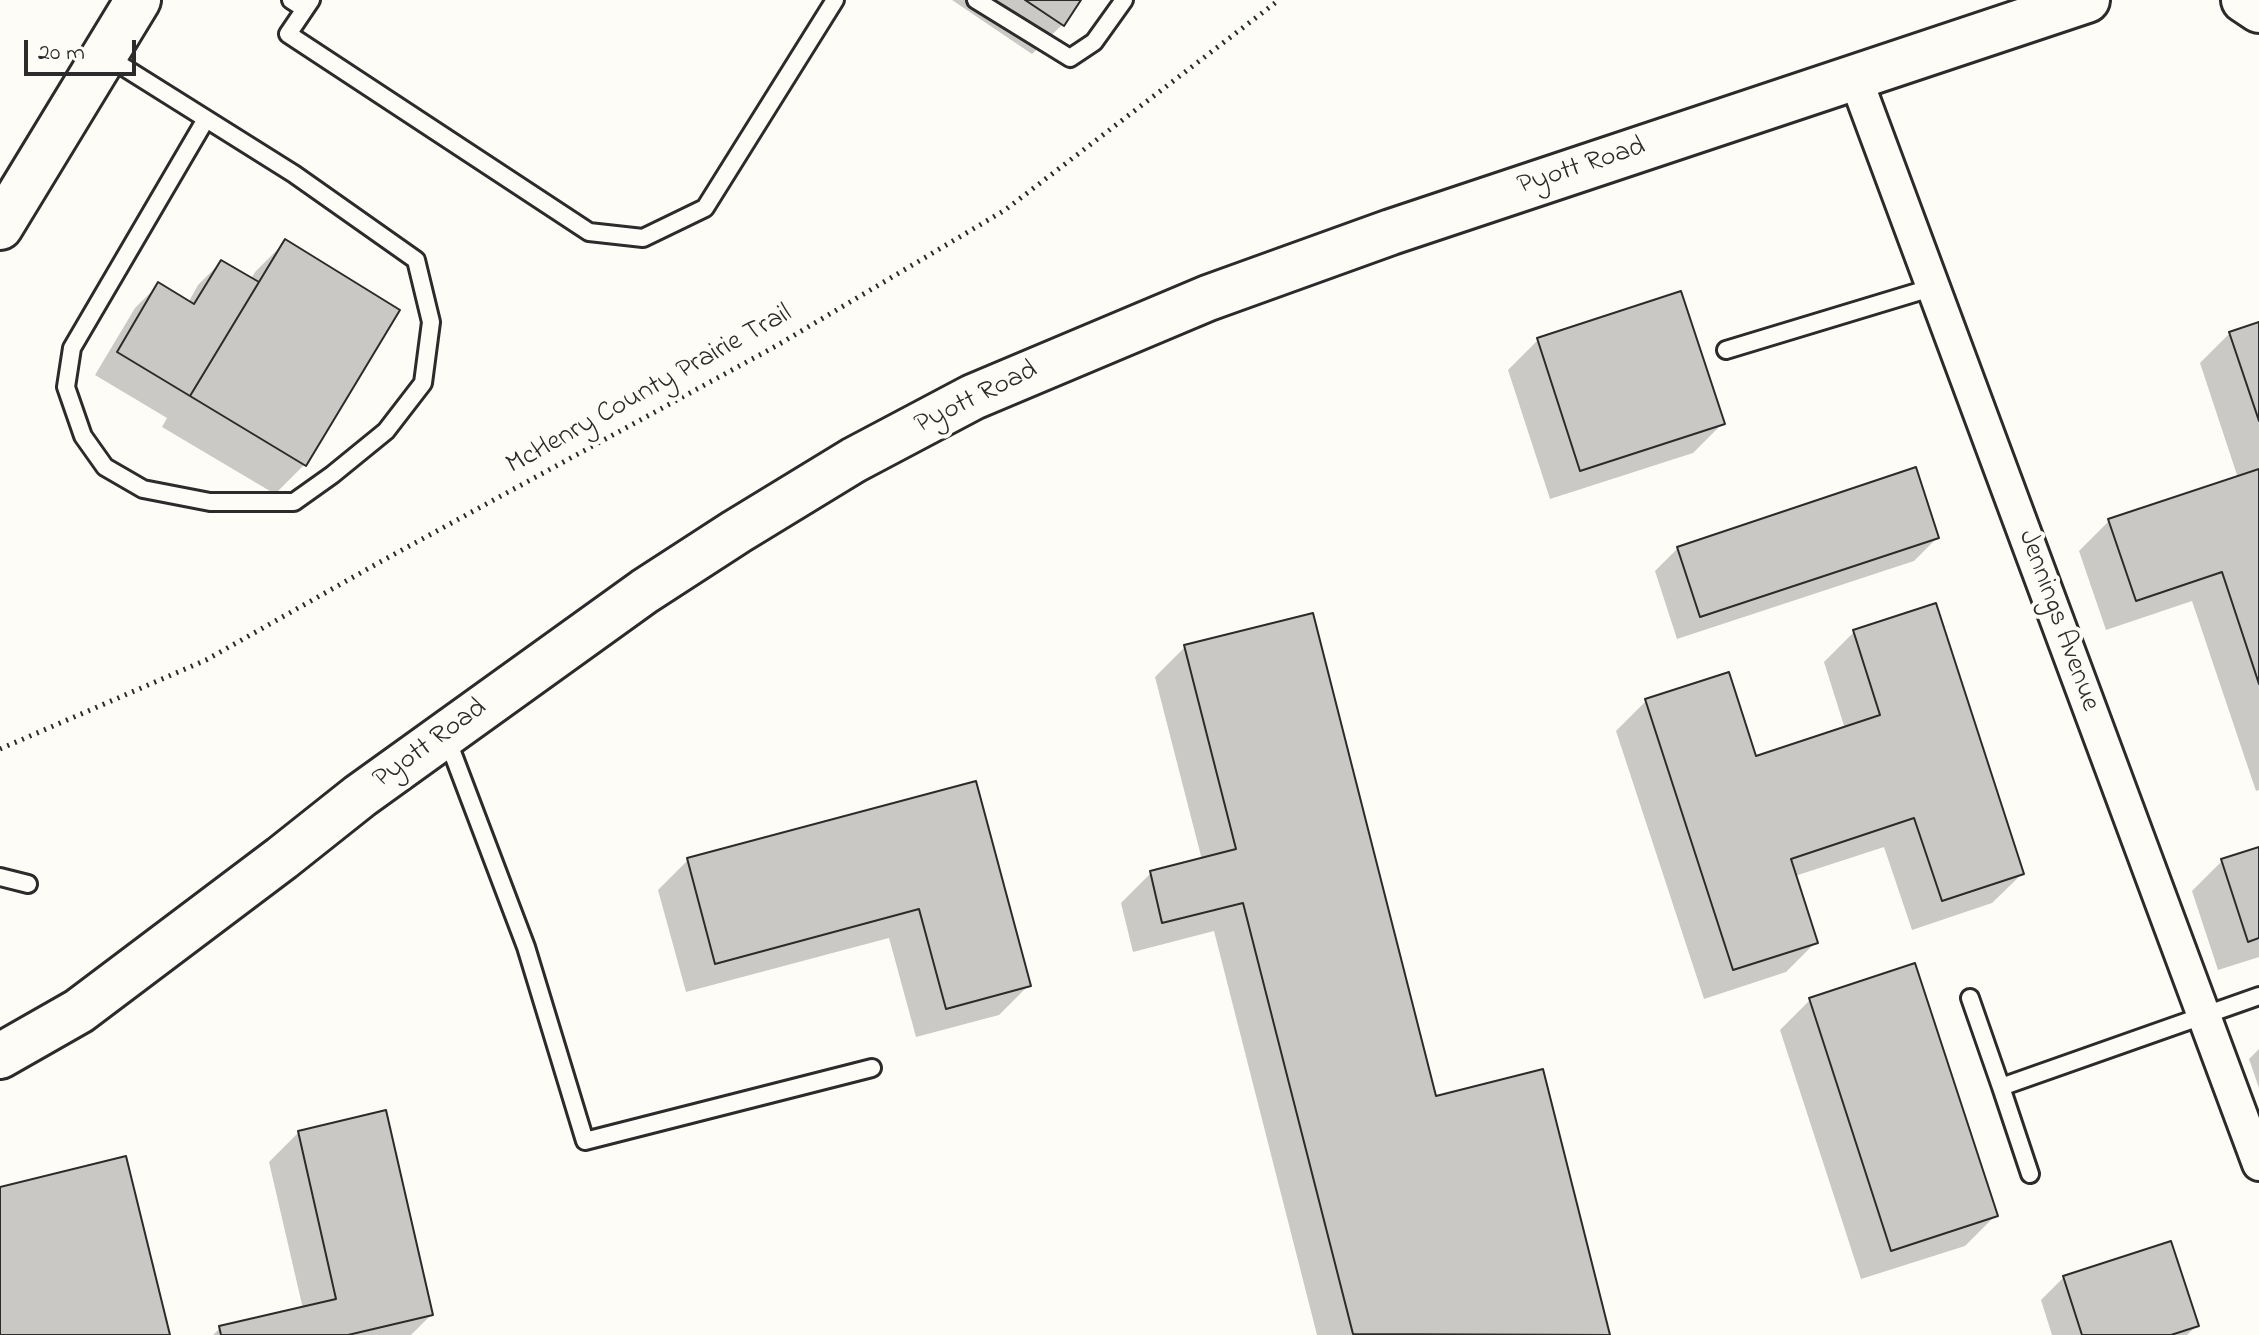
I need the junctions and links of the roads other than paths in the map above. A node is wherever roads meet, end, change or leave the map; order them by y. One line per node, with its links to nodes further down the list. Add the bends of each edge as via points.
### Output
1 (138, 0): 9 (street)
2 (835, 0): 7 (lane, via 705,208 643,238 589,232 288,34)
3 (976, 0): 4 (lane, via 1070,58 1094,42)
4 (1124, 0)
5 (2087, 0): 10 (street, Pyott Road)
6 (2244, 0): 8 (street)
7 (302, 3)
8 (2259, 10)
9 (105, 55): 11 (lane); 12 (street)
10 (1855, 77): 13 (street, Jennings Avenue); 15 (street, Pyott Road, via 1222,293 973,397 854,460 736,532)
11 (206, 119): 11 (lane, via 416,260 431,322 423,383 386,431 294,502 210,502 143,489 105,467 83,436 66,387 72,348)
12 (0, 227)
13 (1934, 287): 14 (lane); 20 (street, Jennings Avenue)
14 (1726, 350)
15 (446, 735): 21 (street, Pyott Road, via 79,1011); 22 (lane, via 526,947 585,1141)
16 (0, 877): 17 (lane)
17 (28, 884)
18 (2259, 996): 20 (lane)
19 (1970, 998): 23 (lane)
20 (2204, 1015): 23 (lane); 24 (street, Jennings Avenue)
21 (0, 1056)
22 (872, 1068)
23 (2001, 1087): 25 (lane)
24 (2259, 1164)
25 (2030, 1174)

